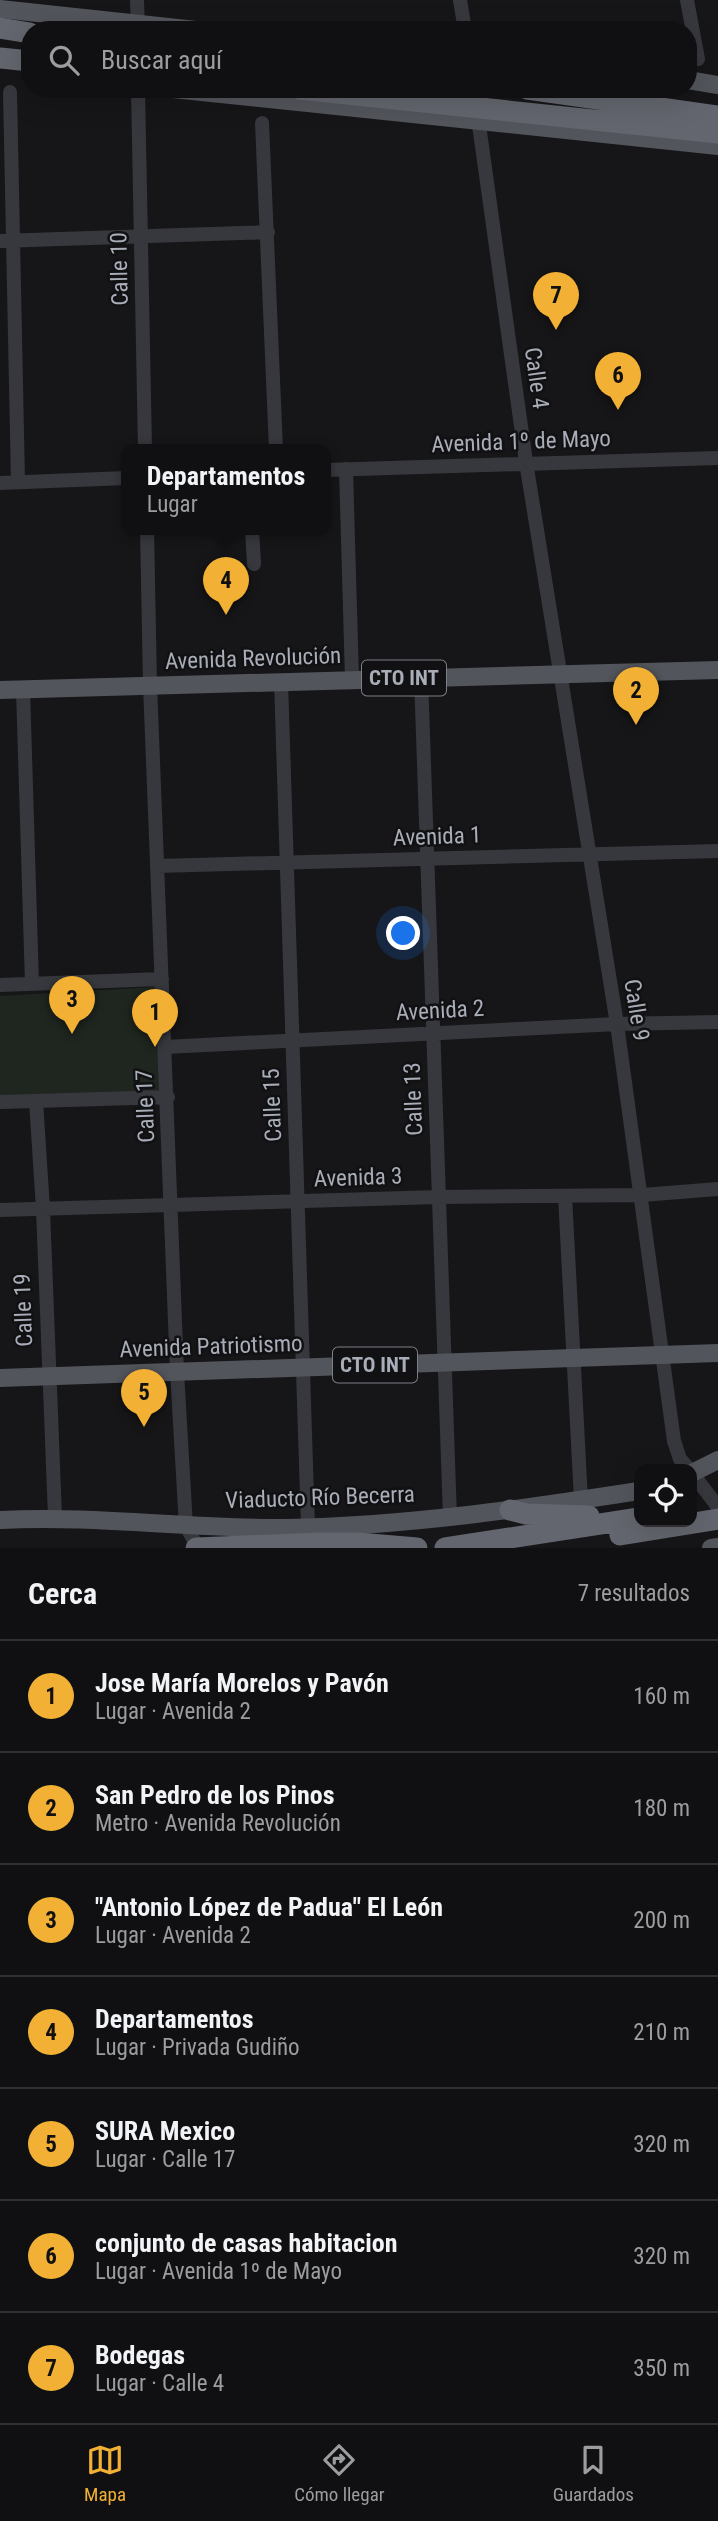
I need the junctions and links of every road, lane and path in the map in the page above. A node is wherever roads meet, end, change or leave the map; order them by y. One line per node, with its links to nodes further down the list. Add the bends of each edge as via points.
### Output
1 (137, 0): 6 (street)
2 (460, 0): 7 (street)
3 (687, 0): 8 (street)
4 (0, 9): 5 (main road)
5 (92, 21)
6 (138, 21)
7 (464, 21)
8 (691, 21)
9 (0, 29): 10 (highway)
10 (21, 32)
11 (0, 51): 12 (highway)
12 (21, 53)
13 (697, 54): 15 (street)
14 (0, 58): 16 (highway)
15 (698, 59)
16 (21, 60)
17 (0, 68): 18 (main road)
18 (21, 71)
19 (697, 82): 20 (main road)
20 (718, 85)
21 (10, 92): 38 (street)
22 (138, 98): 37 (street, Calle 10)
23 (247, 98): 31 (main road)
24 (387, 98): 34 (highway)
25 (474, 98): 31 (street, Calle 4)
26 (498, 98): 33 (highway)
27 (591, 98): 30 (highway)
28 (668, 98): 29 (highway)
29 (718, 104)
30 (718, 116)
31 (478, 119): 35 (main road); 42 (street, Calle 4)
32 (262, 123): 36 (street)
33 (718, 125)
34 (718, 132)
35 (718, 146)
36 (268, 232): 37 (street); 40 (street)
37 (141, 236): 38 (street); 39 (street, Calle 10)
38 (6, 240): 46 (street)
39 (145, 444)
40 (276, 444)
41 (718, 458): 42 (street, Avenida 1º de Mayo)
42 (526, 463): 43 (street, Avenida 1º de Mayo); 52 (street, Calle 4)
43 (346, 469): 44 (street, Avenida 1º de Mayo); 54 (street)
44 (331, 470)
45 (121, 478): 46 (street)
46 (18, 482): 47 (street)
47 (0, 483)
48 (147, 535): 56 (street)
49 (252, 535): 50 (street)
50 (254, 564)
51 (718, 670): 52 (main road, Avenida Revolución / CTO INT)
52 (559, 673): 53 (main road, Avenida Revolución / CTO INT); 60 (street, Calle 9)
53 (421, 677): 54 (main road, Avenida Revolución / CTO INT); 61 (street, Calle 13)
54 (352, 679): 55 (main road, Avenida Revolución / CTO INT)
55 (281, 681): 56 (main road, Avenida Revolución / CTO INT); 62 (street, Calle 15)
56 (150, 685): 57 (main road, Avenida Revolución / CTO INT); 63 (street, Calle 17)
57 (23, 689): 58 (main road, Avenida Revolución / CTO INT); 65 (street)
58 (0, 690)
59 (718, 850): 60 (street, Avenida 1)
60 (590, 854): 61 (street, Avenida 1); 68 (street, Calle 9)
61 (428, 859): 62 (street, Avenida 1); 69 (street, Calle 13)
62 (287, 863): 63 (street, Avenida 1); 70 (street, Calle 15)
63 (158, 866): 64 (street, Calle 17)
64 (162, 979): 65 (street); 71 (street, Calle 17)
65 (32, 984): 66 (street)
66 (0, 985)
67 (718, 1022): 68 (street, Avenida 2)
68 (617, 1024): 69 (street, Avenida 2); 76 (street, Calle 9)
69 (433, 1033): 70 (street, Avenida 2); 78 (street, Calle 13)
70 (293, 1040): 71 (street, Avenida 2); 79 (street, Calle 15)
71 (165, 1046): 72 (street, Calle 17)
72 (168, 1097): 73 (street); 80 (street, Calle 17)
73 (36, 1101): 74 (street); 81 (street, Calle 19)
74 (0, 1102)
75 (718, 1189): 76 (street, Avenida 3)
76 (642, 1195): 77 (street, Avenida 3); 84 (street, Calle 9)
77 (565, 1196): 78 (street, Avenida 3); 85 (street)
78 (439, 1197): 79 (street, Avenida 3); 86 (street, Calle 13)
79 (299, 1201): 80 (street, Avenida 3); 87 (street, Calle 15)
80 (172, 1204): 81 (street, Avenida 3); 88 (street, Calle 17)
81 (43, 1209): 82 (street, Avenida 3); 89 (street, Calle 19)
82 (0, 1210)
83 (718, 1353): 84 (main road, Avenida Patriotismo / CTO INT)
84 (663, 1355): 85 (main road, Avenida Patriotismo / CTO INT); 92 (street, Calle 9, via 674,1441)
85 (573, 1358): 86 (main road, Avenida Patriotismo / CTO INT); 96 (street)
86 (445, 1363): 87 (main road, Avenida Patriotismo / CTO INT); 102 (street, Calle 13)
87 (303, 1368): 88 (main road, Avenida Patriotismo / CTO INT); 107 (street, Calle 15)
88 (177, 1372): 89 (main road, Avenida Patriotismo / CTO INT); 106 (street, Calle 17)
89 (48, 1377): 90 (main road, Avenida Patriotismo / CTO INT); 100 (street, Calle 19)
90 (0, 1378)
91 (718, 1460): 93 (main road)
92 (684, 1464)
93 (697, 1469)
94 (697, 1480): 97 (street, Calle 9)
95 (634, 1492): 96 (main road, Viaducto Río Becerra)
96 (581, 1500): 98 (main road, Viaducto Río Becerra)
97 (718, 1506): 99 (highway)
98 (510, 1510): 102 (main road, Viaducto Río Becerra); 103 (highway)
99 (697, 1514)
100 (55, 1517): 105 (main road, Viaducto Río Becerra); 106 (main road, Viaducto Río Becerra)
101 (697, 1517): 104 (highway)
102 (450, 1518): 107 (main road, Viaducto Río Becerra)
103 (633, 1519): 114 (highway)
104 (718, 1519)
105 (0, 1520)
106 (186, 1526): 109 (main road, Viaducto Río Becerra); 111 (street)
107 (308, 1527): 109 (main road, Viaducto Río Becerra)
108 (638, 1527): 115 (highway)
109 (282, 1528): 112 (street)
110 (718, 1547): 116 (main road)
111 (197, 1548): 113 (highway, Viaducto Río Becerra, via 358,1543)
112 (218, 1548)
113 (416, 1548)
114 (445, 1548)
115 (535, 1548)
116 (711, 1548)

